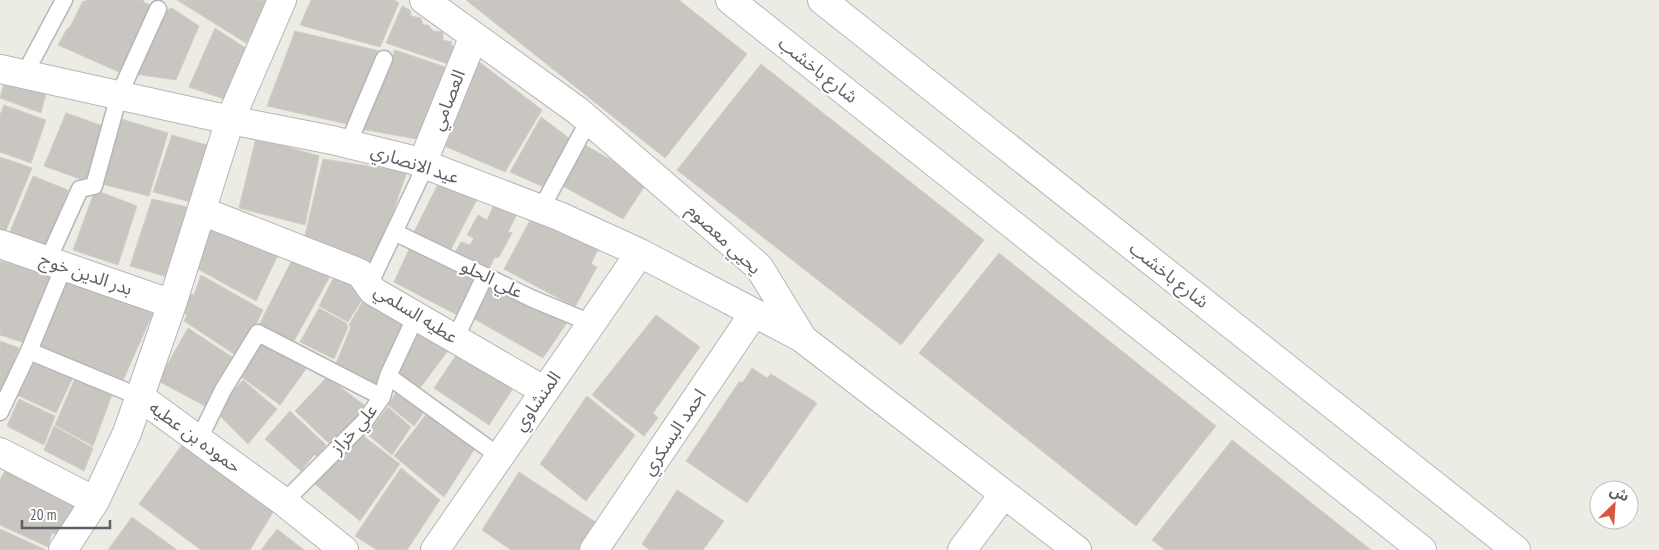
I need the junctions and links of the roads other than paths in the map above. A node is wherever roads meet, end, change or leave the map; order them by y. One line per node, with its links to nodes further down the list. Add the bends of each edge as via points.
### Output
1 (64, 0): 9 (lane)
2 (282, 0): 11 (street)
3 (424, 0): 7 (street, يحيي معصوم)
4 (730, 0): 47 (street, شارع باخشب)
5 (822, 0): 48 (street, شارع باخشب)
6 (158, 9): 10 (lane)
7 (474, 36): 12 (street, يحيي معصوم); 14 (street, العصامي)
8 (384, 58): 13 (lane)
9 (12, 72): 10 (street, عيد الانصاري)
10 (119, 95): 11 (street, عيد الانصاري); 20 (lane, via 94,186 80,189)
11 (230, 120): 13 (street, عيد الانصاري); 16 (street)
12 (589, 120): 15 (lane); 28 (street, يحيي معصوم, via 759,267)
13 (348, 144): 14 (street, عيد الانصاري)
14 (424, 164): 15 (street, عيد الانصاري); 17 (lane)
15 (541, 209): 19 (street, عيد الانصاري)
16 (202, 211): 22 (street, عطيه السلمي, via 360,273); 23 (street)
17 (394, 232): 21 (lane, علي الحلو); 22 (lane)
18 (0, 244): 20 (street, بدر الدين خوج)
19 (640, 252): 24 (street, عيد الانصاري); 26 (street, المنشاوي)
20 (56, 263): 23 (street, بدر الدين خوج); 29 (lane)
21 (486, 276): 26 (lane, علي الحلو); 27 (lane)
22 (369, 285): 25 (street, عطيه السلمي, via 373,291)
23 (172, 304): 32 (street)
24 (754, 313): 28 (street, عيد الانصاري); 44 (street, احمد البسكري)
25 (416, 316): 27 (street, عطيه السلمي); 30 (lane, علي خراز)
26 (591, 323): 31 (street, المنشاوي)
27 (455, 339): 31 (street, عطيه السلمي)
28 (803, 339): 38 (street, يحيي معصوم)
29 (29, 351): 32 (lane, حموده بن عطيه); 34 (lane)
30 (388, 376): 33 (lane, علي خراز); 37 (lane)
31 (545, 391): 37 (street, المنشاوي)
32 (140, 397): 35 (street, حموده بن عطيه); 39 (street)
33 (382, 397): 35 (lane, via 258,333 223,390); 40 (lane, علي خراز, via 364,422)
34 (0, 412)
35 (199, 439): 40 (street, حموده بن عطيه)
36 (0, 452): 39 (street)
37 (499, 456): 43 (street, المنشاوي)
38 (1004, 494): 45 (street); 46 (street, يحيي معصوم)
39 (95, 501): 41 (street)
40 (284, 502): 42 (street, حموده بن عطيه)
41 (63, 550)
42 (344, 550)
43 (435, 550)
44 (594, 550)
45 (962, 550)
46 (1077, 550)
47 (1422, 550)
48 (1516, 550)

